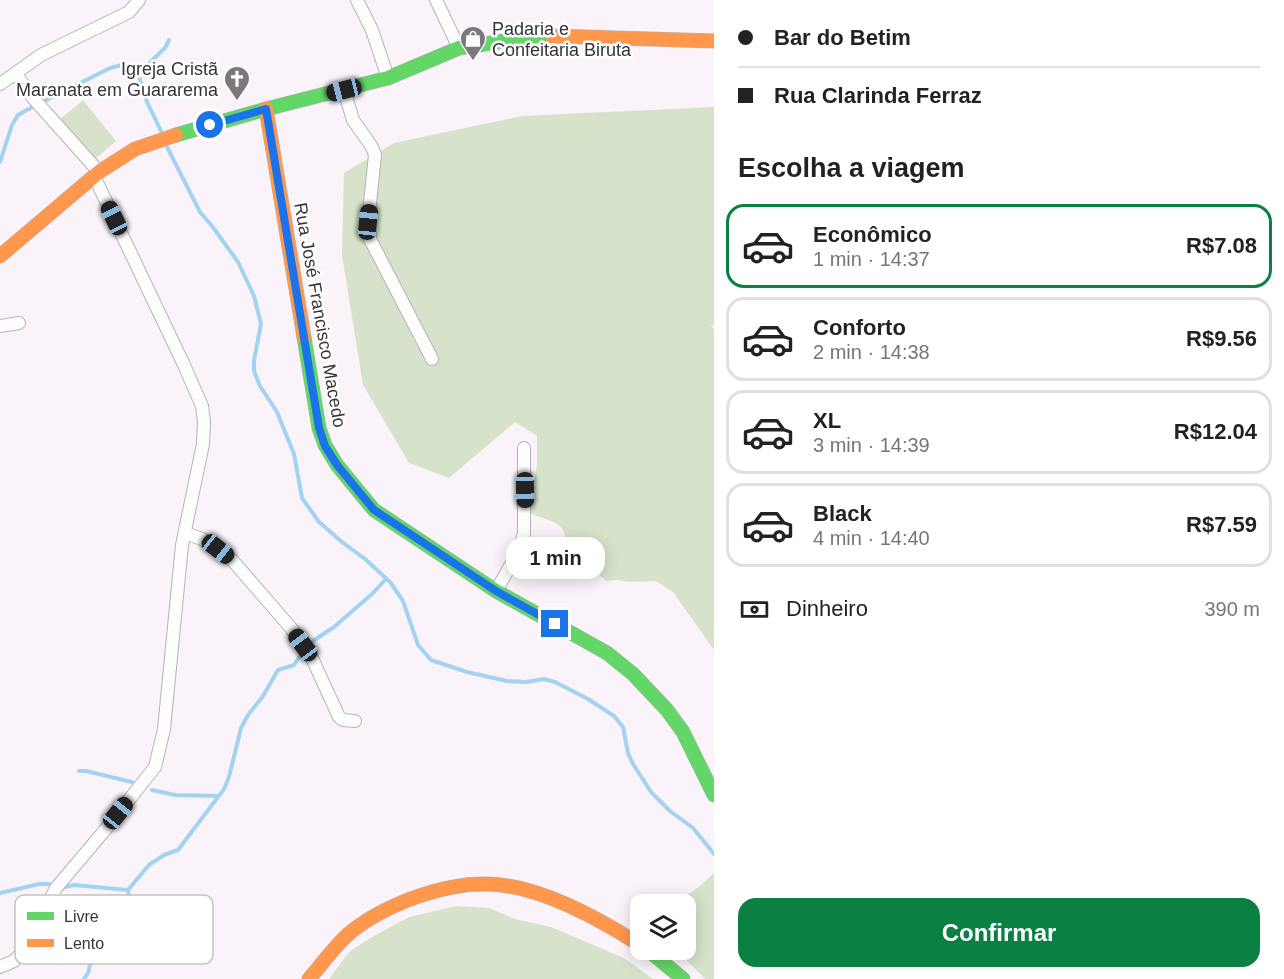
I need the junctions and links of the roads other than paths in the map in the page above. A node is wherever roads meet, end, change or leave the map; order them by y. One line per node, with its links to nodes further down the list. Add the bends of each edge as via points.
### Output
1 (139, 0): 6 (street, via 129,12 41,55)
2 (357, 0): 7 (street)
3 (436, 0): 5 (street)
4 (714, 41): 5 (main road, via 536,36)
5 (459, 48): 7 (main road)
6 (16, 74): 8 (street); 11 (street)
7 (388, 78): 9 (main road)
8 (0, 84)
9 (344, 90): 10 (main road); 15 (street, via 353,120 375,155 368,222 370,239)
10 (266, 109): 11 (main road, via 153,142); 18 (main road, Rua José Francisco Macedo, via 309,376 325,446 374,510)
11 (96, 174): 12 (main road); 17 (street, via 202,406 203,444)
12 (0, 256)
13 (19, 323): 14 (street)
14 (0, 326)
15 (432, 359)
16 (524, 448): 18 (street, via 524,534)
17 (185, 533): 19 (street, via 202,539 233,561 306,648 339,717); 21 (street, via 164,729 155,767)
18 (496, 591): 20 (main road, Rua José Francisco Macedo, via 607,653 633,674 683,732)
19 (355, 721)
20 (714, 795)
21 (52, 895)
22 (630, 939): 26 (main road, via 595,918 533,894 505,885 469,885 445,888 372,917 337,945)
23 (15, 960): 25 (street)
24 (660, 960): 27 (main road)
25 (0, 967)
26 (309, 979)
27 (683, 979)

